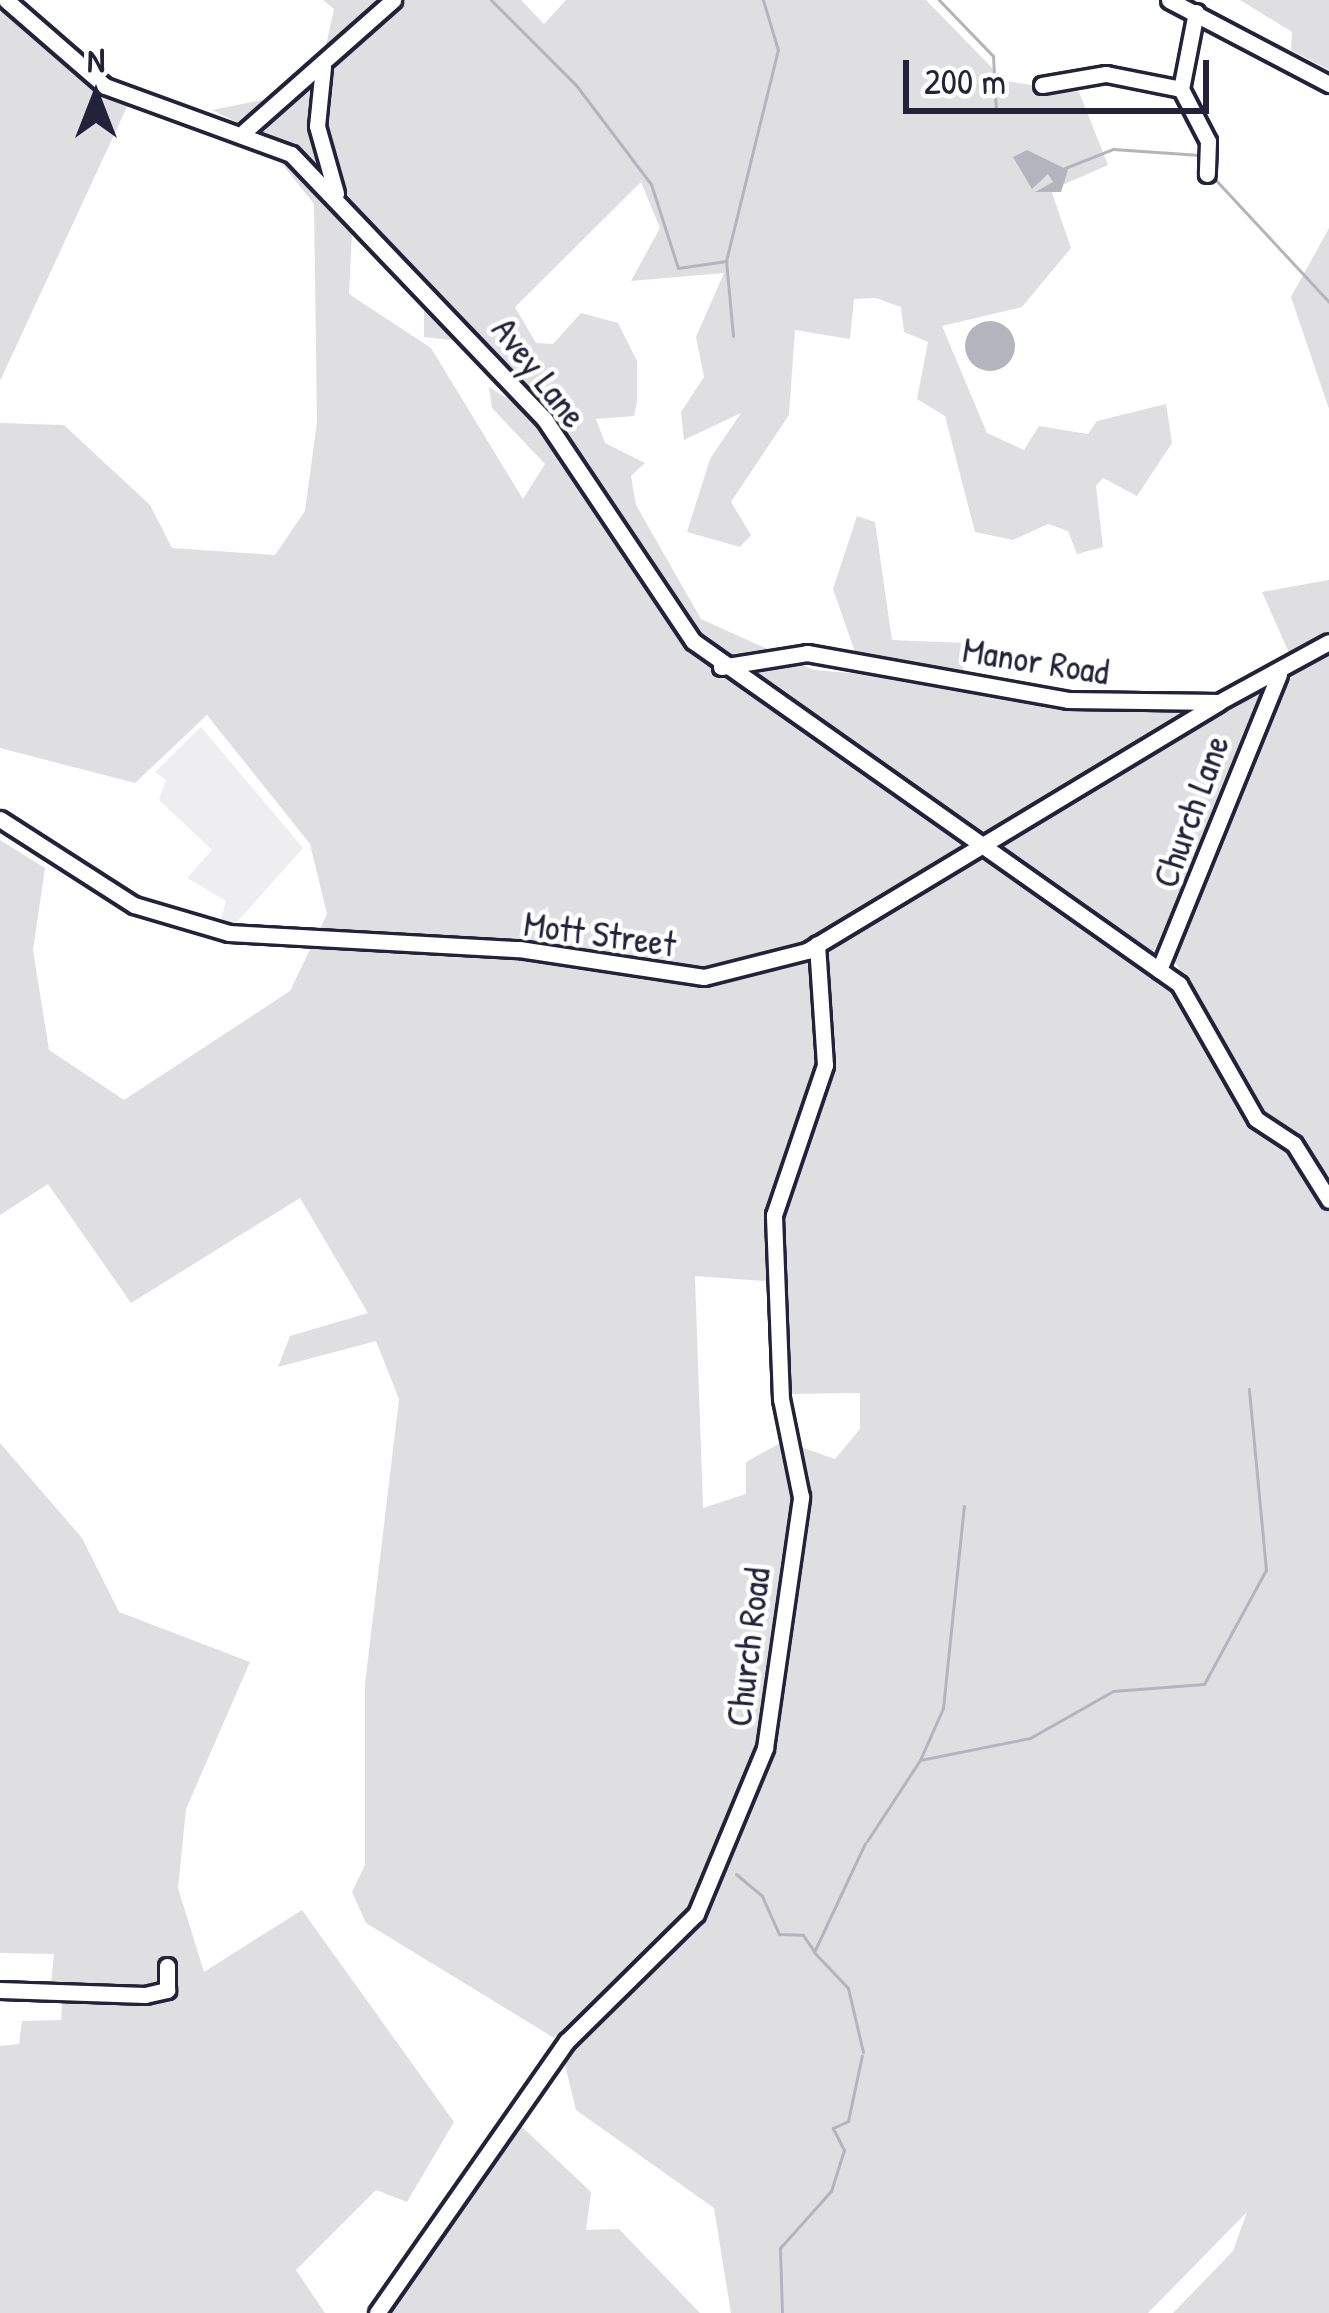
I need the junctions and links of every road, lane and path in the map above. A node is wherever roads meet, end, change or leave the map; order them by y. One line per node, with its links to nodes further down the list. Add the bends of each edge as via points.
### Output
1 (6, 0): 9 (street, Avey Lane, via 105,86)
2 (393, 0): 5 (street)
3 (1169, 0): 4 (street)
4 (1196, 12): 6 (street); 8 (street)
5 (323, 67): 9 (street); 11 (street, via 317,126)
6 (1329, 84)
7 (1042, 86): 8 (street, via 1106,74)
8 (1181, 88): 10 (street, via 1208,153)
9 (245, 131): 11 (street, Avey Lane, via 292,154)
10 (1207, 174)
11 (339, 200): 13 (street, Avey Lane, via 545,420 666,605)
12 (1329, 642): 14 (street, Manor Road)
13 (721, 667): 15 (street, Manor Road, via 807,653 1068,700); 17 (street, Avey Lane)
14 (1279, 674): 15 (street, Manor Road); 19 (street, Church Lane)
15 (1220, 702): 17 (street, Mott Street)
16 (0, 819): 18 (street, Mott Street, via 134,905 229,933 519,950 704,976)
17 (981, 844): 18 (street, Mott Street); 19 (street, Avey Lane)
18 (817, 944): 23 (street, Church Road, via 825,1065 774,1215 781,1399 801,1497 765,1748 705,1900 566,2041)
19 (1159, 970): 20 (street, Avey Lane, via 1202,1012 1256,1119 1294,1144)
20 (1329, 1200)
21 (166, 1966): 22 (street, via 167,1990 145,1995)
22 (0, 1990)
23 (377, 2313)

